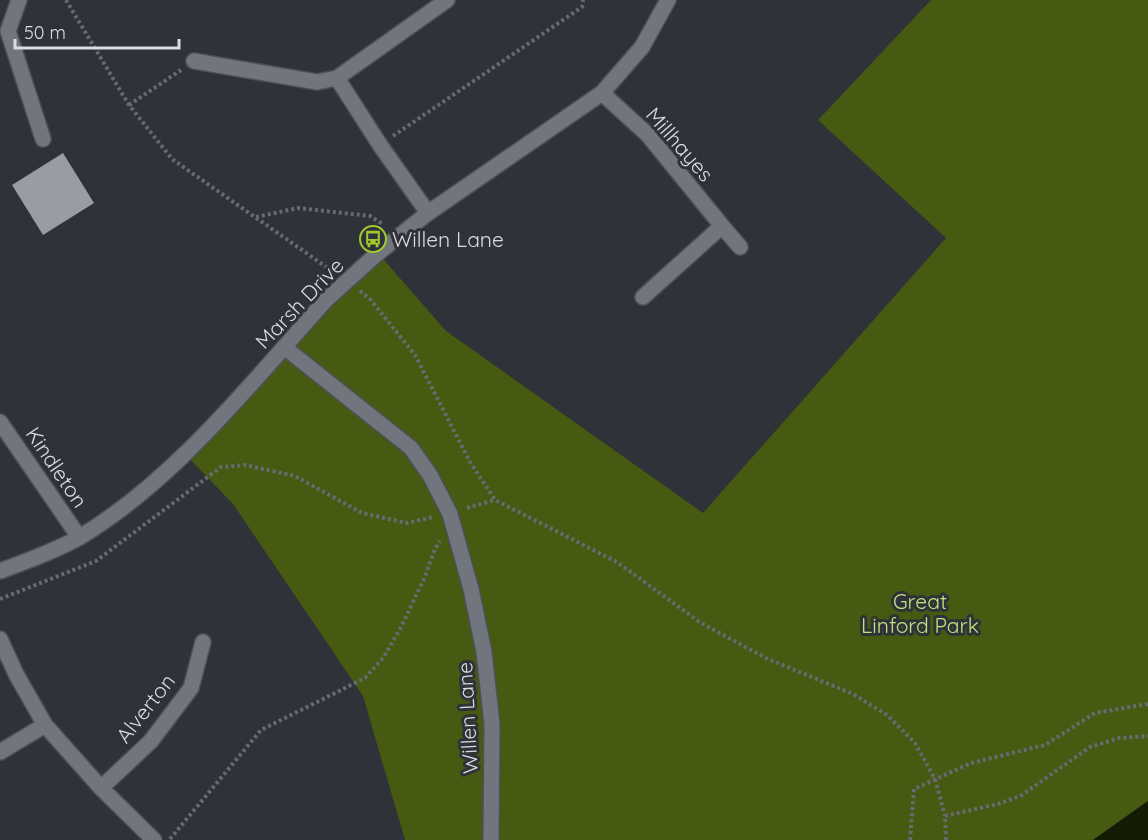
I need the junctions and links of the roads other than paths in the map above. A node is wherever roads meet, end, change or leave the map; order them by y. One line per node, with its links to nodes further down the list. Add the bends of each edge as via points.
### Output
1 (19, 0): 7 (street, via 8,31)
2 (447, 0): 5 (street)
3 (668, 0): 6 (street, Marsh Drive, via 642,47)
4 (194, 61): 5 (street, via 317,82)
5 (338, 78): 8 (street)
6 (602, 93): 8 (street, Marsh Drive); 9 (street, Millhayes, via 648,135)
7 (43, 139)
8 (428, 213): 12 (street, Marsh Drive, bridge, via 327,300)
9 (722, 226): 10 (street, Millhayes); 11 (street)
10 (740, 247)
11 (643, 297)
12 (284, 347): 14 (street, Marsh Drive, via 186,455); 22 (street, Willen Lane, via 411,448 452,518 484,652 492,724)
13 (0, 422): 14 (street, Kindleton)
14 (79, 537): 15 (street, Marsh Drive)
15 (0, 571)
16 (0, 639): 18 (street)
17 (203, 642): 20 (street, Alverton, via 191,688 151,741)
18 (45, 725): 19 (street); 20 (street)
19 (0, 752)
20 (101, 788): 21 (street)
21 (154, 840)
22 (491, 840)

